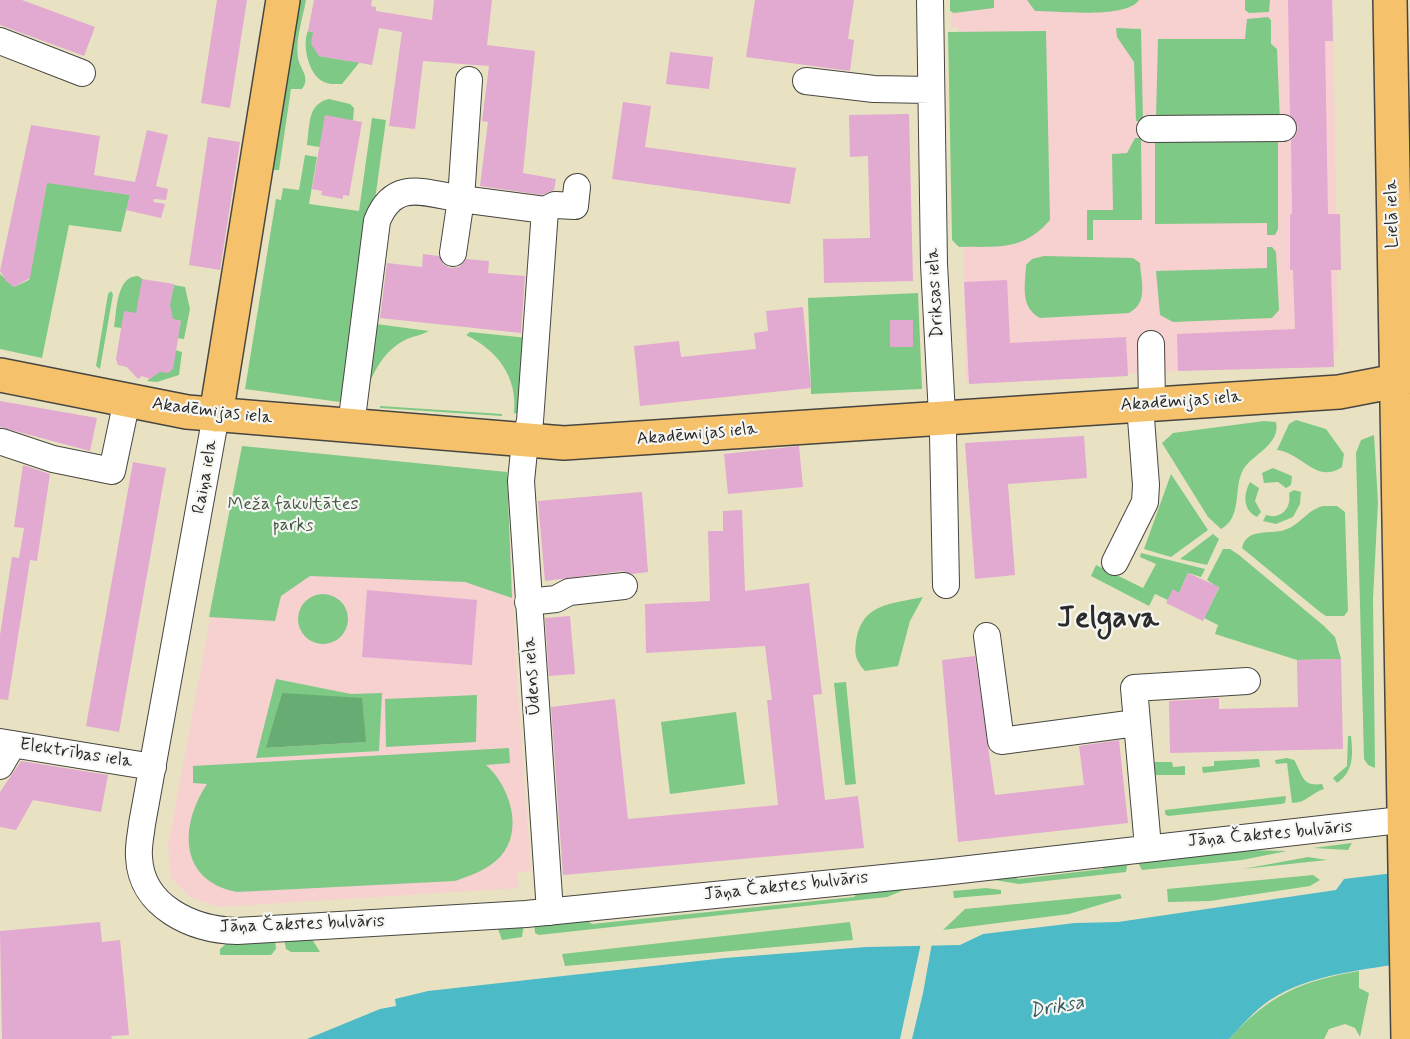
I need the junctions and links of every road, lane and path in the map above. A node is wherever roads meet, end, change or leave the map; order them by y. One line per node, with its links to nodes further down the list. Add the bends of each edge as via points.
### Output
1 (283, 0): 21 (main road, Raiņa iela)
2 (930, 0): 8 (street, Driksas iela)
3 (1390, 0): 17 (main road, Lielā iela)
4 (0, 40): 5 (street)
5 (82, 73)
6 (469, 80): 12 (street)
7 (806, 81): 8 (street, via 874,89)
8 (932, 90): 22 (street, Driksas iela, via 934,264)
9 (1283, 128): 10 (street)
10 (1150, 129)
11 (577, 187): 13 (street, via 575,206 555,204)
12 (461, 199): 13 (street); 14 (street); 20 (street, via 405,191 392,196 383,206 377,220)
13 (545, 210): 23 (street, Ūdens iela, via 530,421)
14 (453, 253)
15 (1151, 344): 19 (street)
16 (0, 375): 18 (main road, Akadēmijas iela)
17 (1403, 378): 19 (main road, Akadēmijas iela, via 1339,392); 27 (main road, Lielā iela)
18 (127, 400): 21 (main road, Akadēmijas iela); 24 (street, via 112,471)
19 (1146, 405): 22 (main road, Akadēmijas iela); 26 (street, via 1145,502)
20 (353, 410)
21 (216, 415): 23 (main road, Akadēmijas iela); 36 (street, Raiņa iela)
22 (942, 417): 23 (main road, Akadēmijas iela, via 600,443); 28 (street, Driksas iela)
23 (525, 441): 30 (street, Ūdens iela, via 521,506)
24 (1, 445)
25 (1410, 532): 27 (main road)
26 (1115, 562)
27 (1400, 575): 37 (main road, Lielā iela)
28 (945, 585)
29 (624, 586): 30 (street, via 569,592 555,599)
30 (528, 602): 40 (street, Ūdens iela)
31 (987, 636): 33 (street, via 1001,741)
32 (1247, 681): 33 (street, via 1134,688)
33 (1136, 723): 38 (street)
34 (7, 743): 35 (street); 36 (street, Elektrības iela)
35 (0, 766)
36 (153, 767): 39 (street, Raiņa iela, via 139,858 154,897)
37 (1407, 820): 38 (street, Jāņa Čakstes bulvāris); 41 (main road, Lielā iela)
38 (1148, 847): 40 (street, Jāņa Čakstes bulvāris)
39 (166, 909): 40 (street, Jāņa Čakstes bulvāris, via 216,931)
40 (550, 912)
41 (1408, 1039)

